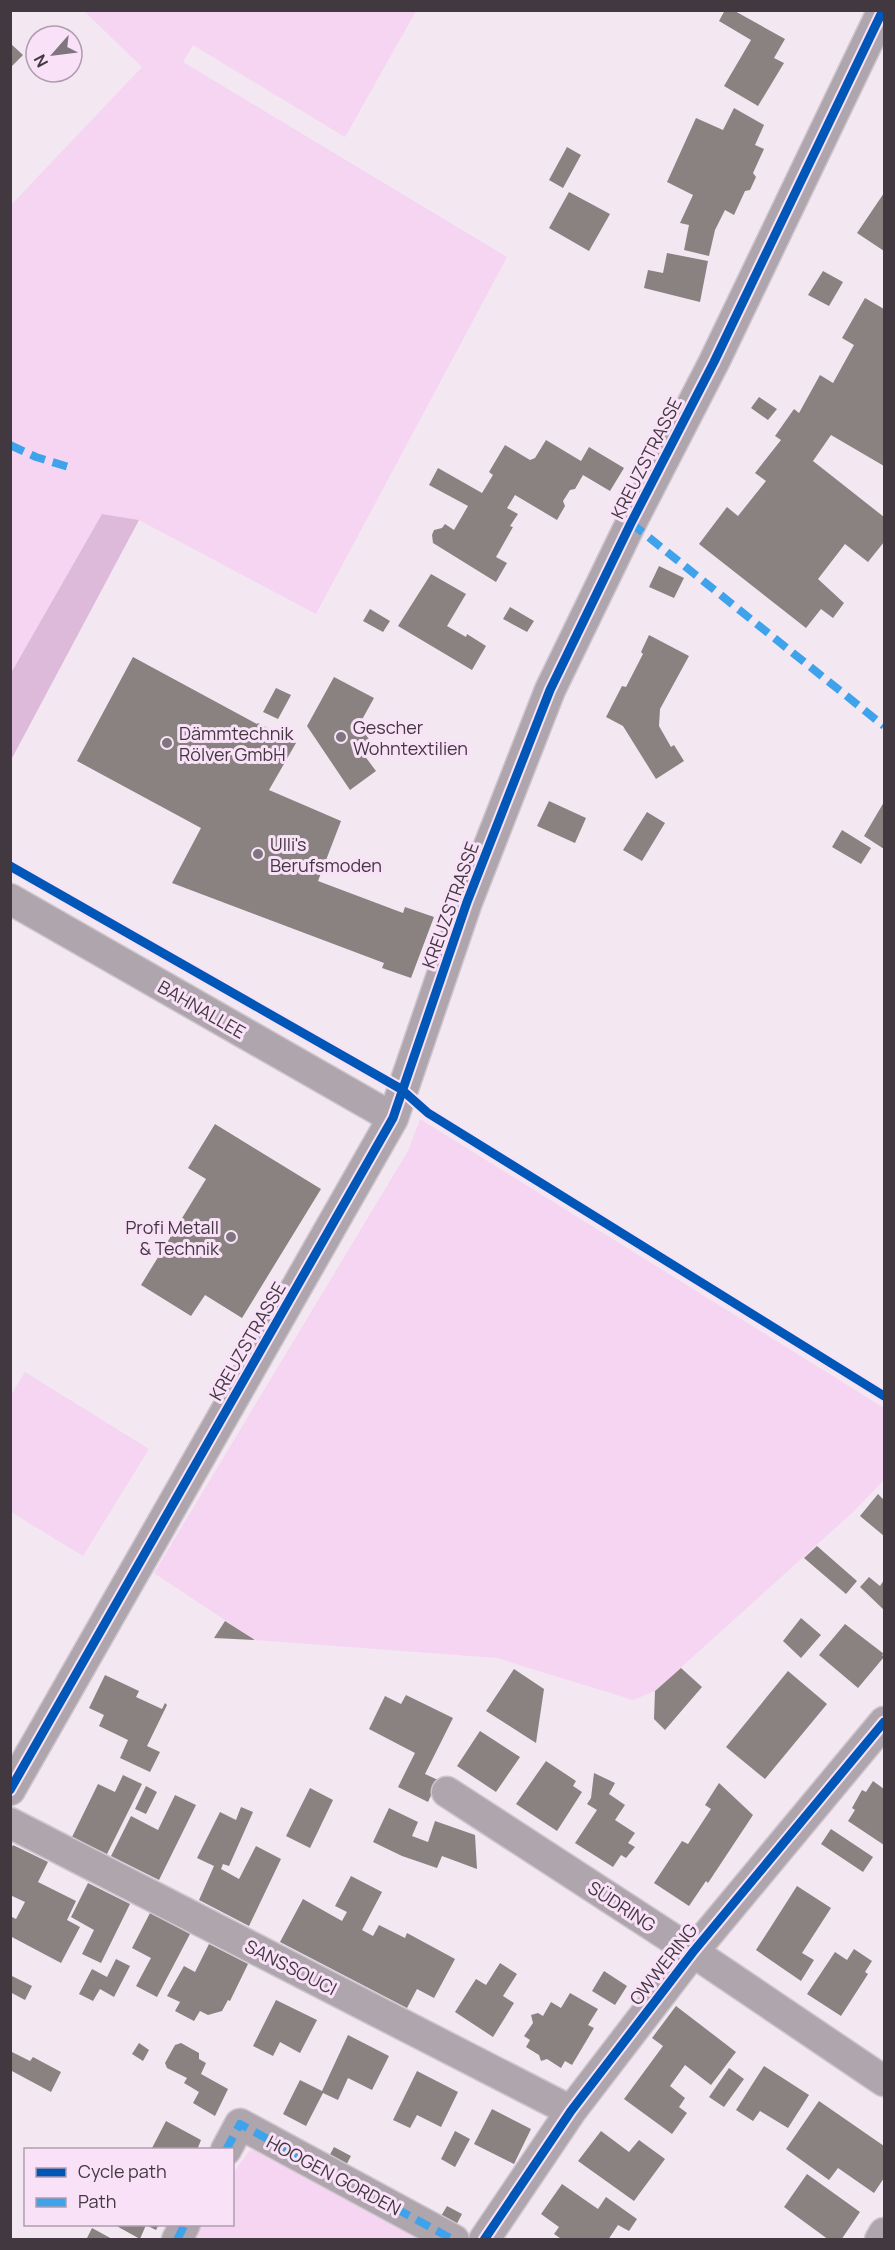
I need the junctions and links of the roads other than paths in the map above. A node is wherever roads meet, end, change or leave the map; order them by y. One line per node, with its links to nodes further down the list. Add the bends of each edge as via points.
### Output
1 (883, 10): 3 (street, KREUZSTRASSE, via 714,362 550,690 467,902)
2 (10, 899): 3 (street, BAHNALLEE)
3 (393, 1118): 5 (street, KREUZSTRASSE)
4 (885, 1722): 8 (street, OWWERING)
5 (10, 1790)
6 (447, 1792): 8 (street, SÜDRING)
7 (10, 1823): 10 (street, SANSSOUCI)
8 (693, 1952): 9 (street, SÜDRING); 10 (street, OWWERING)
9 (885, 2081)
10 (571, 2111): 16 (street, OWWERING)
11 (227, 2148): 15 (street, HOOGEN GORDEN, via 240,2124)
12 (184, 2226): 14 (street)
13 (885, 2233): 17 (street)
14 (177, 2240)
15 (454, 2240)
16 (484, 2240)
17 (880, 2240)

